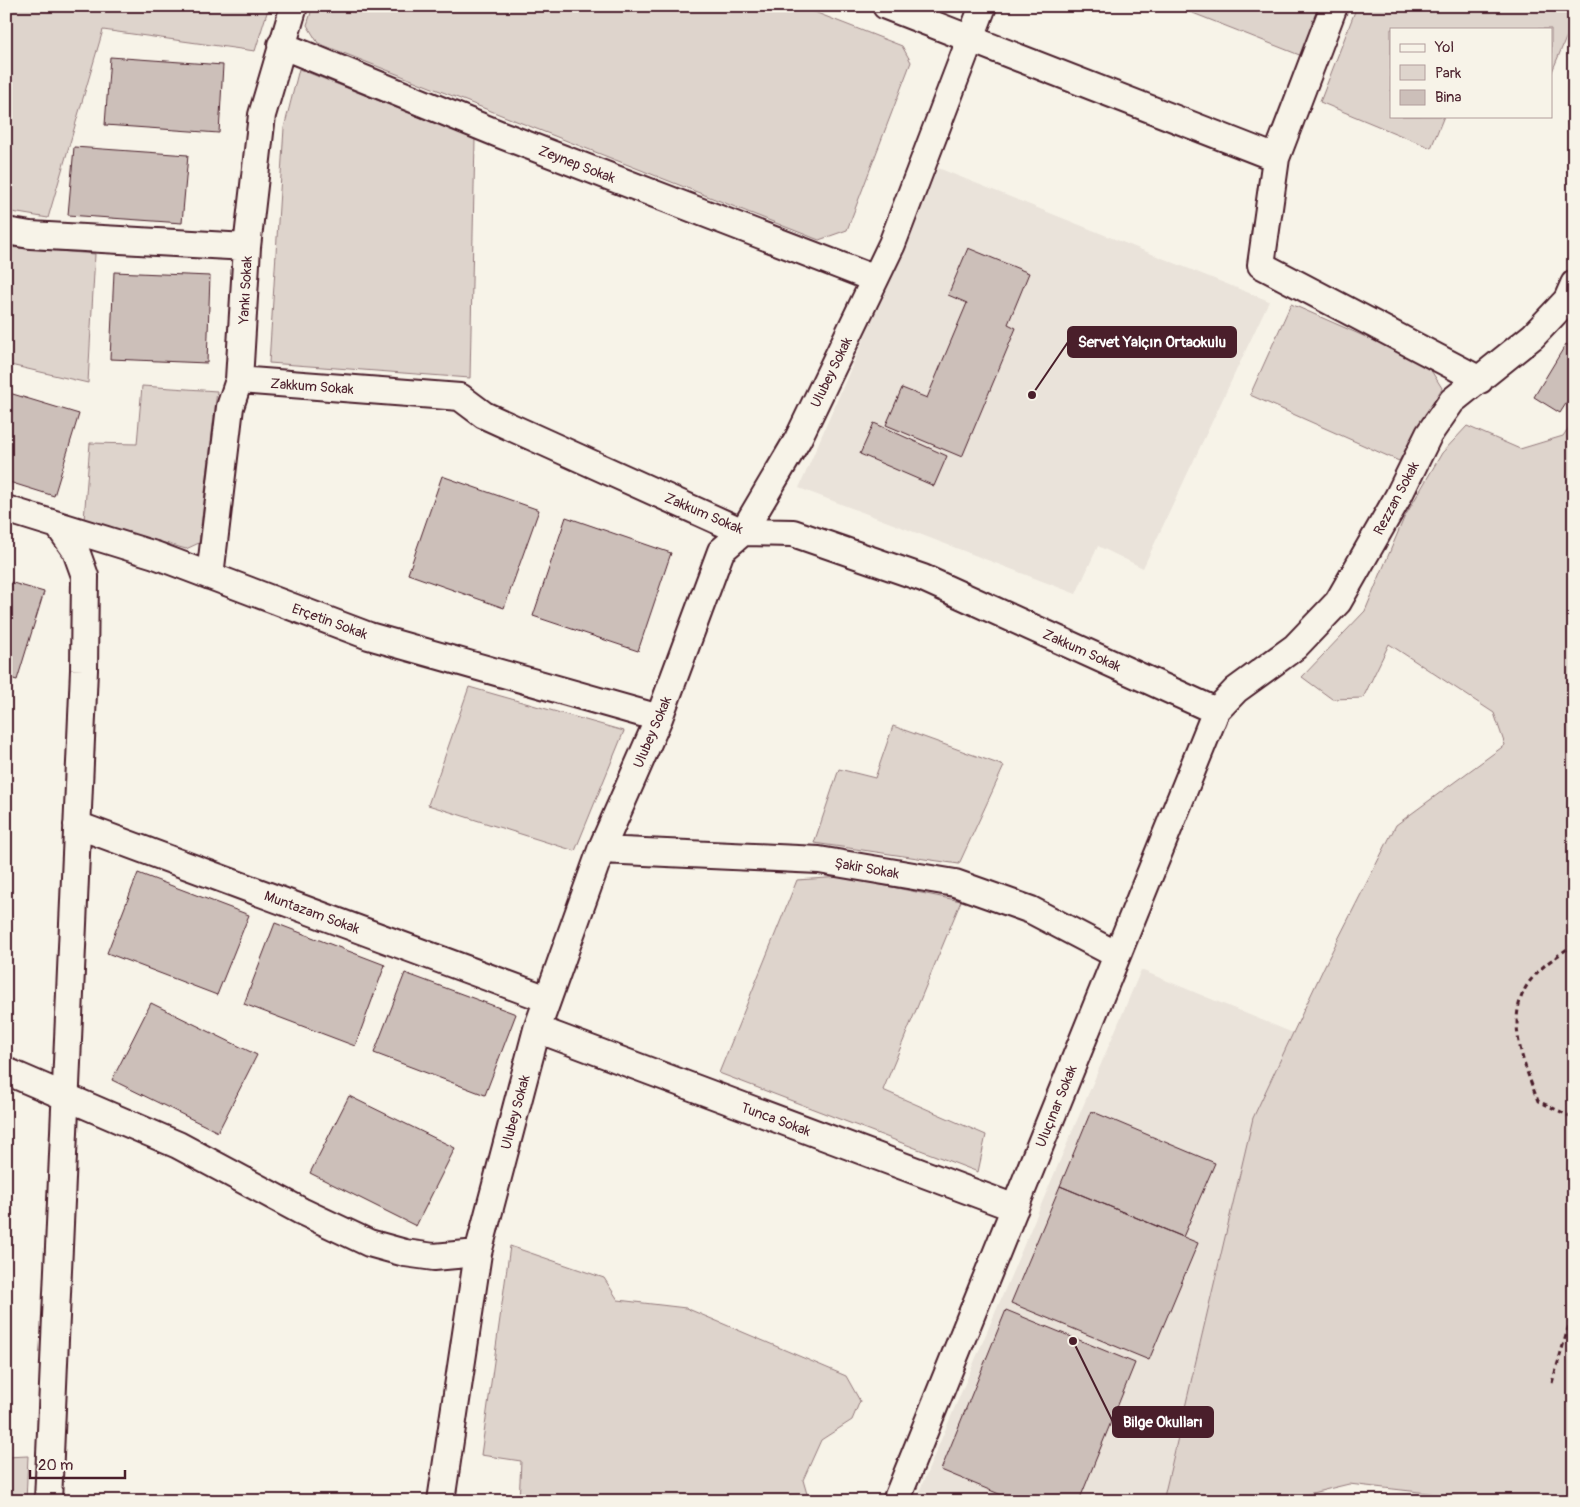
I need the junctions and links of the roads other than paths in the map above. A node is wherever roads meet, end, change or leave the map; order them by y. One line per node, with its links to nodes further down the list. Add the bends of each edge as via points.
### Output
1 (294, 6): 6 (street, Yankı Sokak)
2 (886, 6): 5 (street)
3 (983, 6): 5 (street, Ulubey Sokak)
4 (1334, 6): 7 (street)
5 (970, 39): 7 (street); 10 (street, Ulubey Sokak, via 892,244)
6 (281, 45): 9 (street, Yankı Sokak, via 262,114); 10 (street, Zeynep Sokak, via 484,128)
7 (1276, 158): 13 (street, via 1260,265)
8 (6, 231): 9 (street, via 30,235)
9 (248, 246): 12 (street, Yankı Sokak)
10 (875, 279): 16 (street, Ulubey Sokak, via 798,440)
11 (1572, 296): 13 (street, Rezzan Sokak, via 1533,336)
12 (240, 380): 16 (street, Zakkum Sokak, via 460,397 484,415); 17 (street, Yankı Sokak, via 230,407)
13 (1480, 380): 18 (street, Rezzan Sokak, via 1452,401 1429,434 1398,497 1338,602 1295,647 1236,690)
14 (6, 509): 15 (street, Erçetin Sokak)
15 (58, 525): 17 (street, Erçetin Sokak); 20 (street, via 76,552 85,576)
16 (743, 532): 18 (street, Zakkum Sokak, via 793,533 923,578); 19 (street, Ulubey Sokak, via 721,552)
17 (210, 576): 19 (street, Erçetin Sokak, via 369,636)
18 (1216, 711): 22 (street, Uluçınar Sokak)
19 (659, 718): 21 (street, Ulubey Sokak)
20 (77, 825): 23 (street, Muntazam Sokak); 26 (street)
21 (601, 850): 22 (street, Şakir Sokak, via 819,860 955,883 1031,910); 23 (street, Ulubey Sokak)
22 (1117, 955): 27 (street, Uluçınar Sokak)
23 (547, 1000): 24 (street, Ulubey Sokak)
24 (537, 1029): 27 (street, Tunca Sokak); 28 (street, Ulubey Sokak)
25 (6, 1071): 26 (street)
26 (64, 1096): 28 (street, via 178,1145 301,1211 369,1243 405,1253 434,1256); 30 (street)
27 (1015, 1208): 31 (street, Uluçınar Sokak)
28 (478, 1253): 29 (street, Ulubey Sokak)
29 (439, 1500)
30 (48, 1501)
31 (896, 1501)

